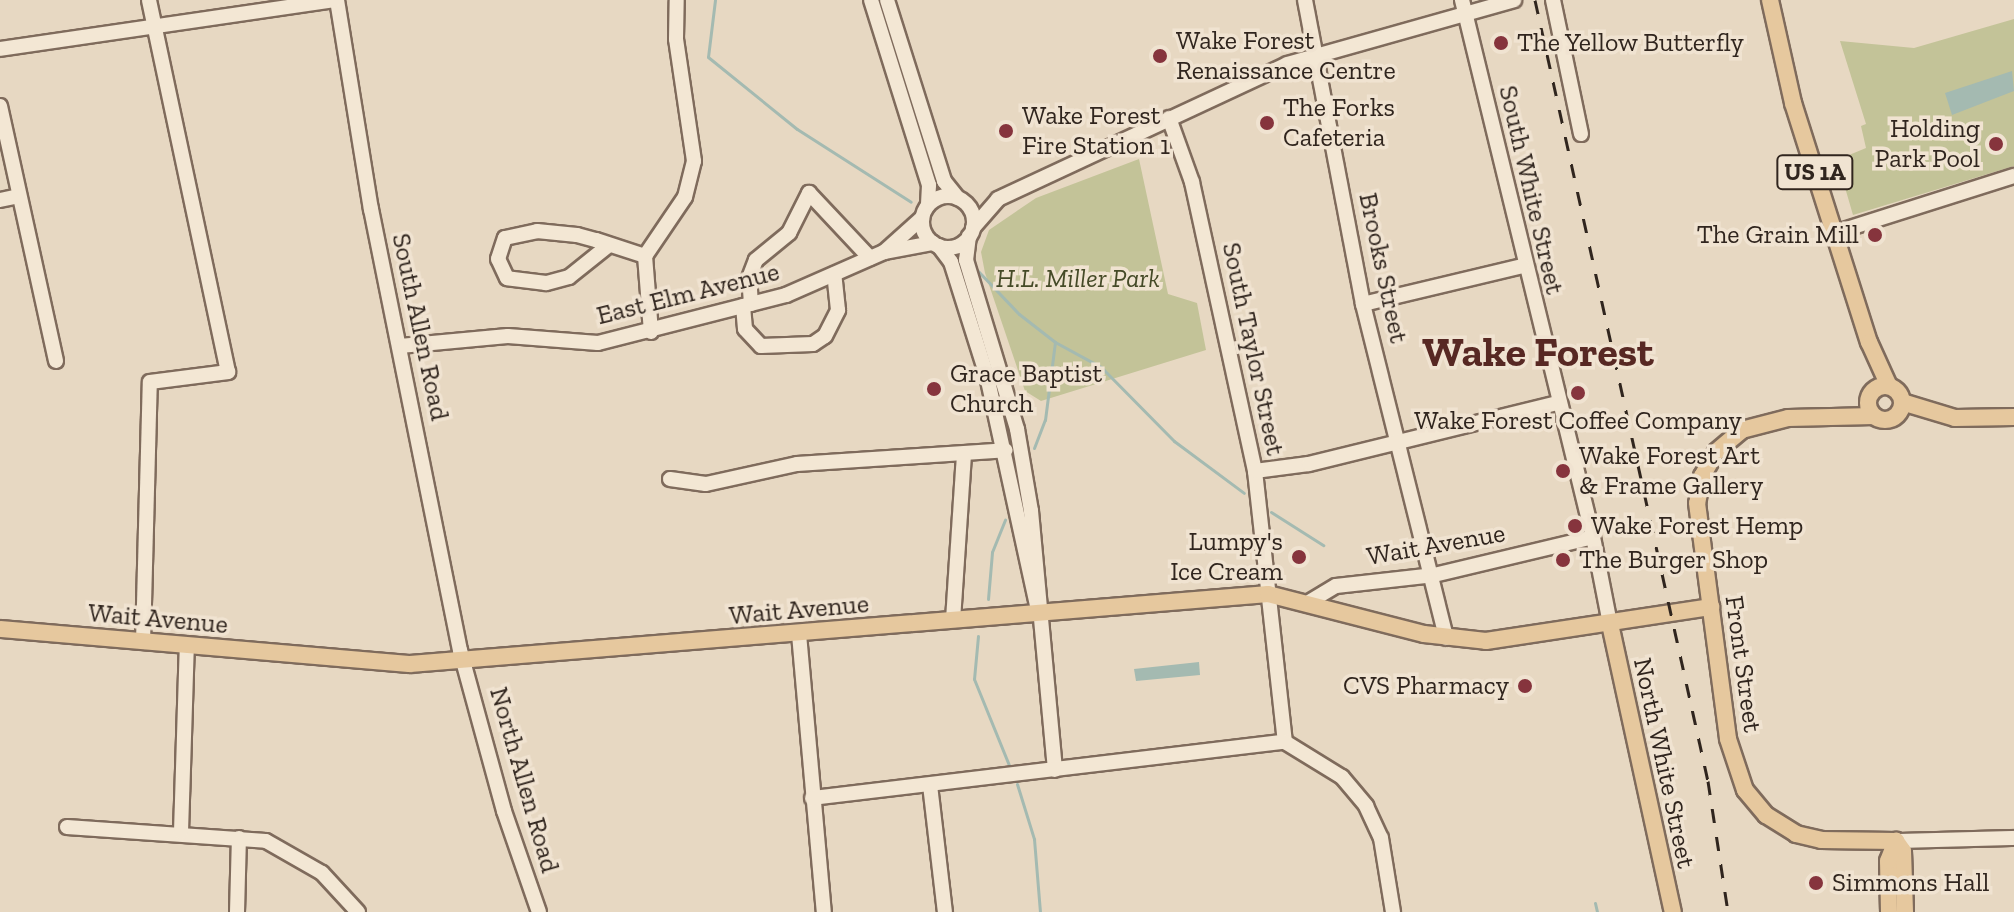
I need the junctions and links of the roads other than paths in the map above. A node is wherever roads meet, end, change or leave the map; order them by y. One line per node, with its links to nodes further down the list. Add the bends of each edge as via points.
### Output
1 (149, 0): 11 (street)
2 (335, 0): 11 (street); 34 (street, South Allen Road)
3 (677, 0): 28 (street, via 676,39 694,161 685,197)
4 (871, 0): 22 (street, via 929,185)
5 (887, 0): 21 (street, via 944,181)
6 (1305, 0): 13 (street, Brooks Street)
7 (1514, 0): 10 (street)
8 (1553, 0): 16 (street)
9 (1770, 0): 24 (main road, US 1A, via 1775,39)
10 (1463, 6): 13 (street); 29 (street, South White Street)
11 (153, 29): 12 (street); 56 (street, via 228,372 150,382)
12 (0, 49)
13 (1315, 54): 15 (street); 31 (street, Brooks Street)
14 (0, 106): 18 (street)
15 (1169, 118): 19 (street); 43 (street, South Taylor Street, via 1192,182)
16 (1581, 134)
17 (2014, 176): 24 (street)
18 (19, 196): 20 (street); 35 (street)
19 (998, 199): 21 (street); 23 (street)
20 (0, 200)
21 (962, 201): 22 (street, via 941,197); 23 (street)
22 (925, 211): 25 (street, via 924,233); 27 (street, East Elm Avenue)
23 (971, 232): 25 (street, via 954,247); 50 (street, via 966,260 1021,450 1042,598)
24 (1834, 233): 36 (main road, US 1A, via 1869,342)
25 (936, 244): 27 (street, East Elm Avenue); 41 (street, via 951,262)
26 (609, 245): 26 (street, via 559,232 517,233 505,238 498,259 507,278 546,283 569,277); 28 (street)
27 (877, 255): 30 (street, East Elm Avenue); 32 (street, via 809,193 789,233 750,270)
28 (645, 256): 33 (street)
29 (1523, 266): 31 (street); 37 (street, South White Street)
30 (834, 274): 32 (street, East Elm Avenue); 32 (street, via 838,310 825,336 813,344 761,346 745,329)
31 (1363, 304): 40 (street, Brooks Street)
32 (747, 305): 33 (street, East Elm Avenue)
33 (651, 332): 34 (street, East Elm Avenue, via 598,343 508,336)
34 (400, 346): 58 (street, South Allen Road)
35 (56, 361)
36 (1876, 399): 38 (main road); 38 (main road); 49 (main road, Front Street, via 1811,418 1759,423 1716,452 1702,476 1697,503)
37 (1557, 403): 40 (street); 45 (street, South White Street)
38 (1898, 409): 39 (main road, via 1938,422)
39 (2014, 417)
40 (1399, 441): 43 (street); 46 (street, Brooks Street)
41 (1006, 450): 42 (street); 50 (street)
42 (964, 455): 44 (street, via 797,464 706,484); 51 (street)
43 (1255, 471): 47 (street, South Taylor Street)
44 (670, 479)
45 (1593, 537): 46 (street, Wait Avenue); 52 (street, South White Street)
46 (1434, 575): 48 (street, Wait Avenue, via 1336,586); 55 (street, Brooks Street)
47 (1268, 594): 48 (main road, Wait Avenue); 50 (main road, Wait Avenue); 59 (street, South Taylor Street)
48 (1309, 602): 55 (main road)
49 (1711, 607): 52 (main road); 67 (main road, Front Street, via 1728,739 1739,779 1774,821 1821,840)
50 (1039, 614): 51 (main road, Wait Avenue); 60 (street)
51 (953, 620): 54 (main road, Wait Avenue)
52 (1610, 624): 55 (main road, via 1509,640); 74 (main road, North White Street)
53 (0, 629): 56 (main road, Wait Avenue)
54 (799, 634): 58 (main road, Wait Avenue); 62 (street)
55 (1446, 638)
56 (143, 642): 57 (main road, Wait Avenue)
57 (187, 645): 58 (main road, Wait Avenue, via 344,661); 64 (street)
58 (463, 662): 70 (street, North Allen Road, via 504,811)
59 (1285, 742): 60 (street); 73 (street, via 1342,777 1366,806 1381,838)
60 (1055, 770): 61 (street)
61 (930, 785): 62 (street); 72 (street)
62 (812, 798): 71 (street)
63 (67, 827): 64 (street)
64 (181, 832): 65 (street)
65 (239, 838): 68 (street); 69 (street, via 290,850 322,873)
66 (2014, 838): 67 (street)
67 (1896, 841): 75 (main road, via 1888,861); 76 (main road, via 1903,851)
68 (237, 912)
69 (358, 912)
70 (539, 912)
71 (824, 912)
72 (945, 912)
73 (1393, 912)
74 (1673, 912)
75 (1889, 912)
76 (1905, 912)

